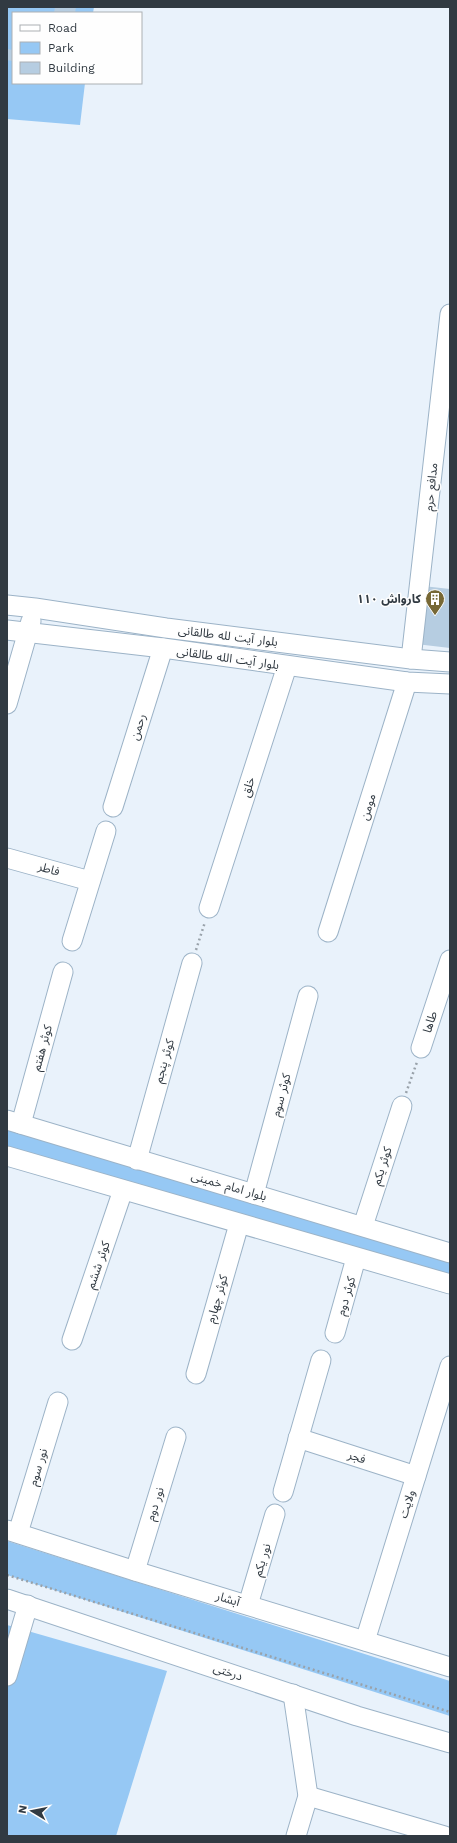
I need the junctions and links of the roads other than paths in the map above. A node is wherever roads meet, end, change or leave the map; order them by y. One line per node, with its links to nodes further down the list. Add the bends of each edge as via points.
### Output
1 (450, 314): 7 (street, مدافع حرم)
2 (7, 605): 3 (street, بلوار آیت لله طالقانی)
3 (35, 608): 5 (street); 7 (street, بلوار آیت لله طالقانی, via 166,628)
4 (7, 630): 5 (street, بلوار آیت الله طالقانی)
5 (28, 632): 6 (street, بلوار آیت الله طالقانی); 12 (street)
6 (163, 648): 9 (street, بلوار آیت الله طالقانی); 13 (street, رحمن)
7 (411, 659): 8 (street, بلوار آیت لله طالقانی)
8 (450, 662)
9 (287, 666): 10 (street, بلوار آیت الله طالقانی); 17 (street, خلق)
10 (407, 682): 11 (street, بلوار آیت الله طالقانی); 18 (street, مومن)
11 (450, 684)
12 (7, 704)
13 (113, 807)
14 (106, 831): 16 (street)
15 (7, 858): 16 (street, فاطر)
16 (90, 881): 19 (street)
17 (209, 908)
18 (328, 932)
19 (72, 941)
20 (450, 960): 24 (street, طاها)
21 (192, 963): 29 (street, کوثر پنجم)
22 (63, 972): 27 (street, کوثر هفتم)
23 (308, 996): 31 (street, کوثر سوم)
24 (444, 997): 25 (street, طاها)
25 (421, 1048)
26 (402, 1106): 33 (street, کوثر یکم)
27 (14, 1122): 29 (street, بلوار امام خمینی)
28 (7, 1158): 30 (street)
29 (136, 1160): 31 (street, بلوار امام خمینی)
30 (123, 1190): 32 (street); 38 (street, کوثر ششم)
31 (254, 1194): 33 (street, بلوار امام خمینی)
32 (239, 1224): 35 (street); 41 (street, کوثر چهارم)
33 (363, 1226): 34 (street, بلوار امام خمینی)
34 (450, 1253)
35 (356, 1258): 36 (street); 37 (street, کوثر دوم)
36 (450, 1284)
37 (335, 1334)
38 (72, 1340)
39 (320, 1360): 44 (street)
40 (450, 1366): 45 (street, ولایت)
41 (196, 1374)
42 (58, 1402): 48 (street, نور سوم)
43 (176, 1437): 49 (street, نور دوم)
44 (298, 1438): 45 (street, فجر); 46 (street)
45 (416, 1476): 53 (street, ولایت)
46 (282, 1492)
47 (275, 1514): 52 (street, نور یکم)
48 (13, 1531): 49 (street, آبشار)
49 (135, 1571): 52 (street, آبشار)
50 (7, 1599): 51 (street, درختی)
51 (28, 1605): 55 (street); 56 (street, درختی)
52 (248, 1605): 53 (street, آبشار)
53 (364, 1641): 54 (street, آبشار)
54 (450, 1667)
55 (7, 1676)
56 (293, 1694): 57 (street, درختی); 58 (street)
57 (450, 1743)
58 (308, 1796): 59 (street); 60 (street)
59 (296, 1836)
60 (445, 1836)

